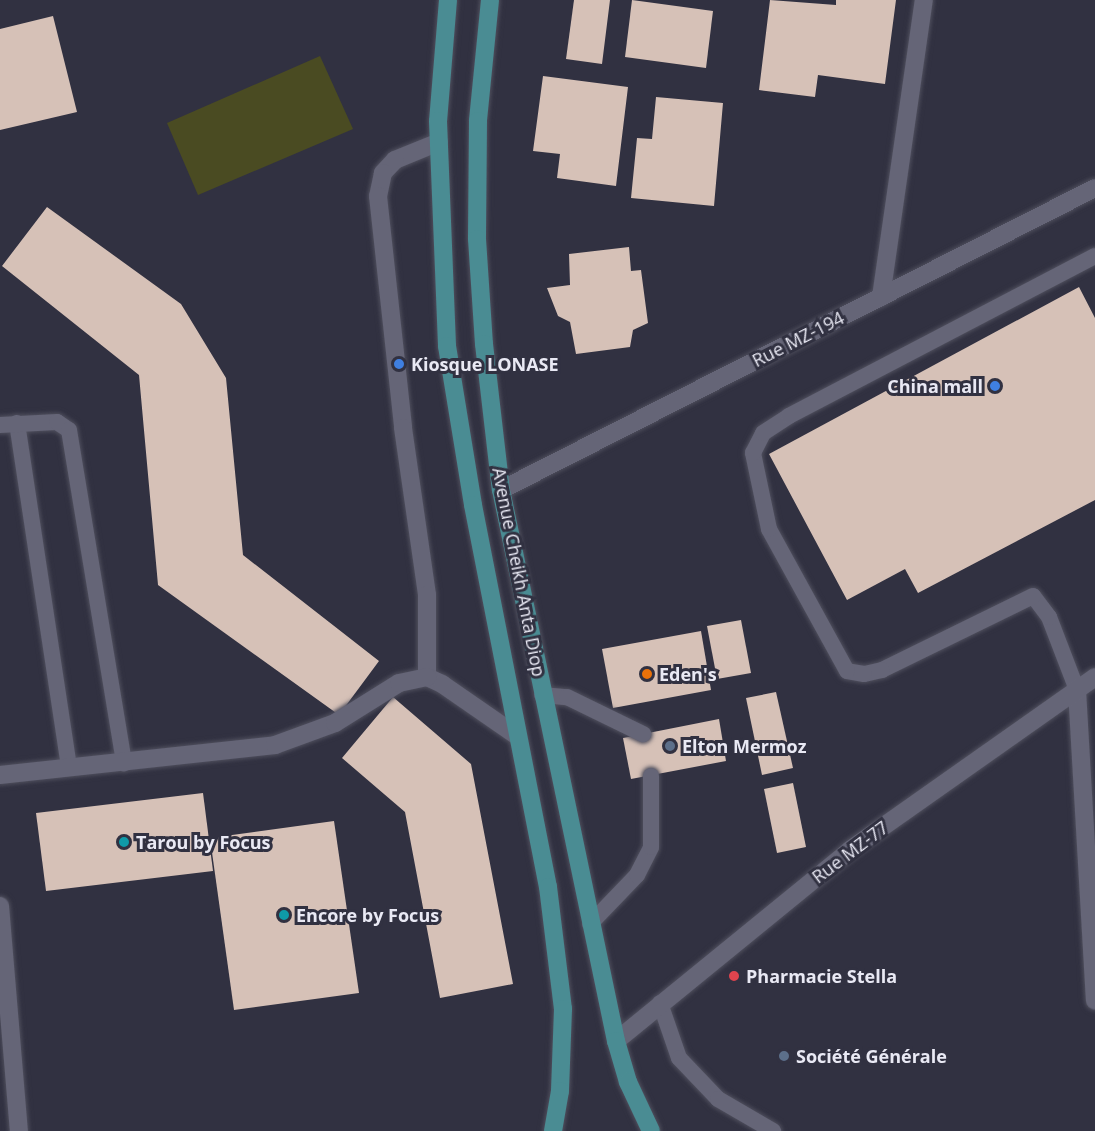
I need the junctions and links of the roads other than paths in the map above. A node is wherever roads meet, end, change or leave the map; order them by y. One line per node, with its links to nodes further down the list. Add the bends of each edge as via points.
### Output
1 (448, 0): 4 (main road, Avenue Cheikh Anta Diop)
2 (490, 0): 10 (main road, Avenue Cheikh Anta Diop, via 478,122 477,239 484,344)
3 (924, 0): 7 (street)
4 (439, 142): 11 (street, via 395,160 383,173 378,196 403,428 427,595); 16 (main road, Avenue Cheikh Anta Diop, via 447,346)
5 (1095, 188): 7 (street, Rue MZ-194)
6 (1095, 256): 13 (lane, via 789,416 764,433 753,453 769,529 848,671 864,674 882,670 1033,596 1049,617)
7 (882, 297): 10 (street, Rue MZ-194)
8 (17, 423): 9 (lane); 17 (lane, via 57,422 69,430); 18 (lane)
9 (0, 425)
10 (501, 490): 14 (main road, Avenue Cheikh Anta Diop)
11 (427, 677): 16 (street); 17 (street, via 399,683 334,723 275,745)
12 (1095, 677): 13 (street, Rue MZ-77)
13 (1077, 690): 23 (street); 25 (street, Rue MZ-77, via 850,850)
14 (542, 695): 15 (lane, via 567,697); 22 (main road, Avenue Cheikh Anta Diop)
15 (643, 734)
16 (517, 736): 28 (main road, Avenue Cheikh Anta Diop, via 548,887 563,1009 560,1090)
17 (124, 763): 18 (street)
18 (69, 768): 19 (street)
19 (0, 775)
20 (651, 776): 22 (lane, via 651,847 637,875)
21 (0, 906): 27 (street)
22 (590, 924): 26 (main road, Avenue Cheikh Anta Diop)
23 (1093, 943): 24 (street)
24 (1095, 1000)
25 (660, 1003): 26 (street, Rue MZ-77); 30 (lane, via 679,1058 718,1099)
26 (616, 1041): 29 (main road, Avenue Cheikh Anta Diop, via 628,1082)
27 (19, 1131)
28 (553, 1131)
29 (651, 1131)
30 (773, 1131)

